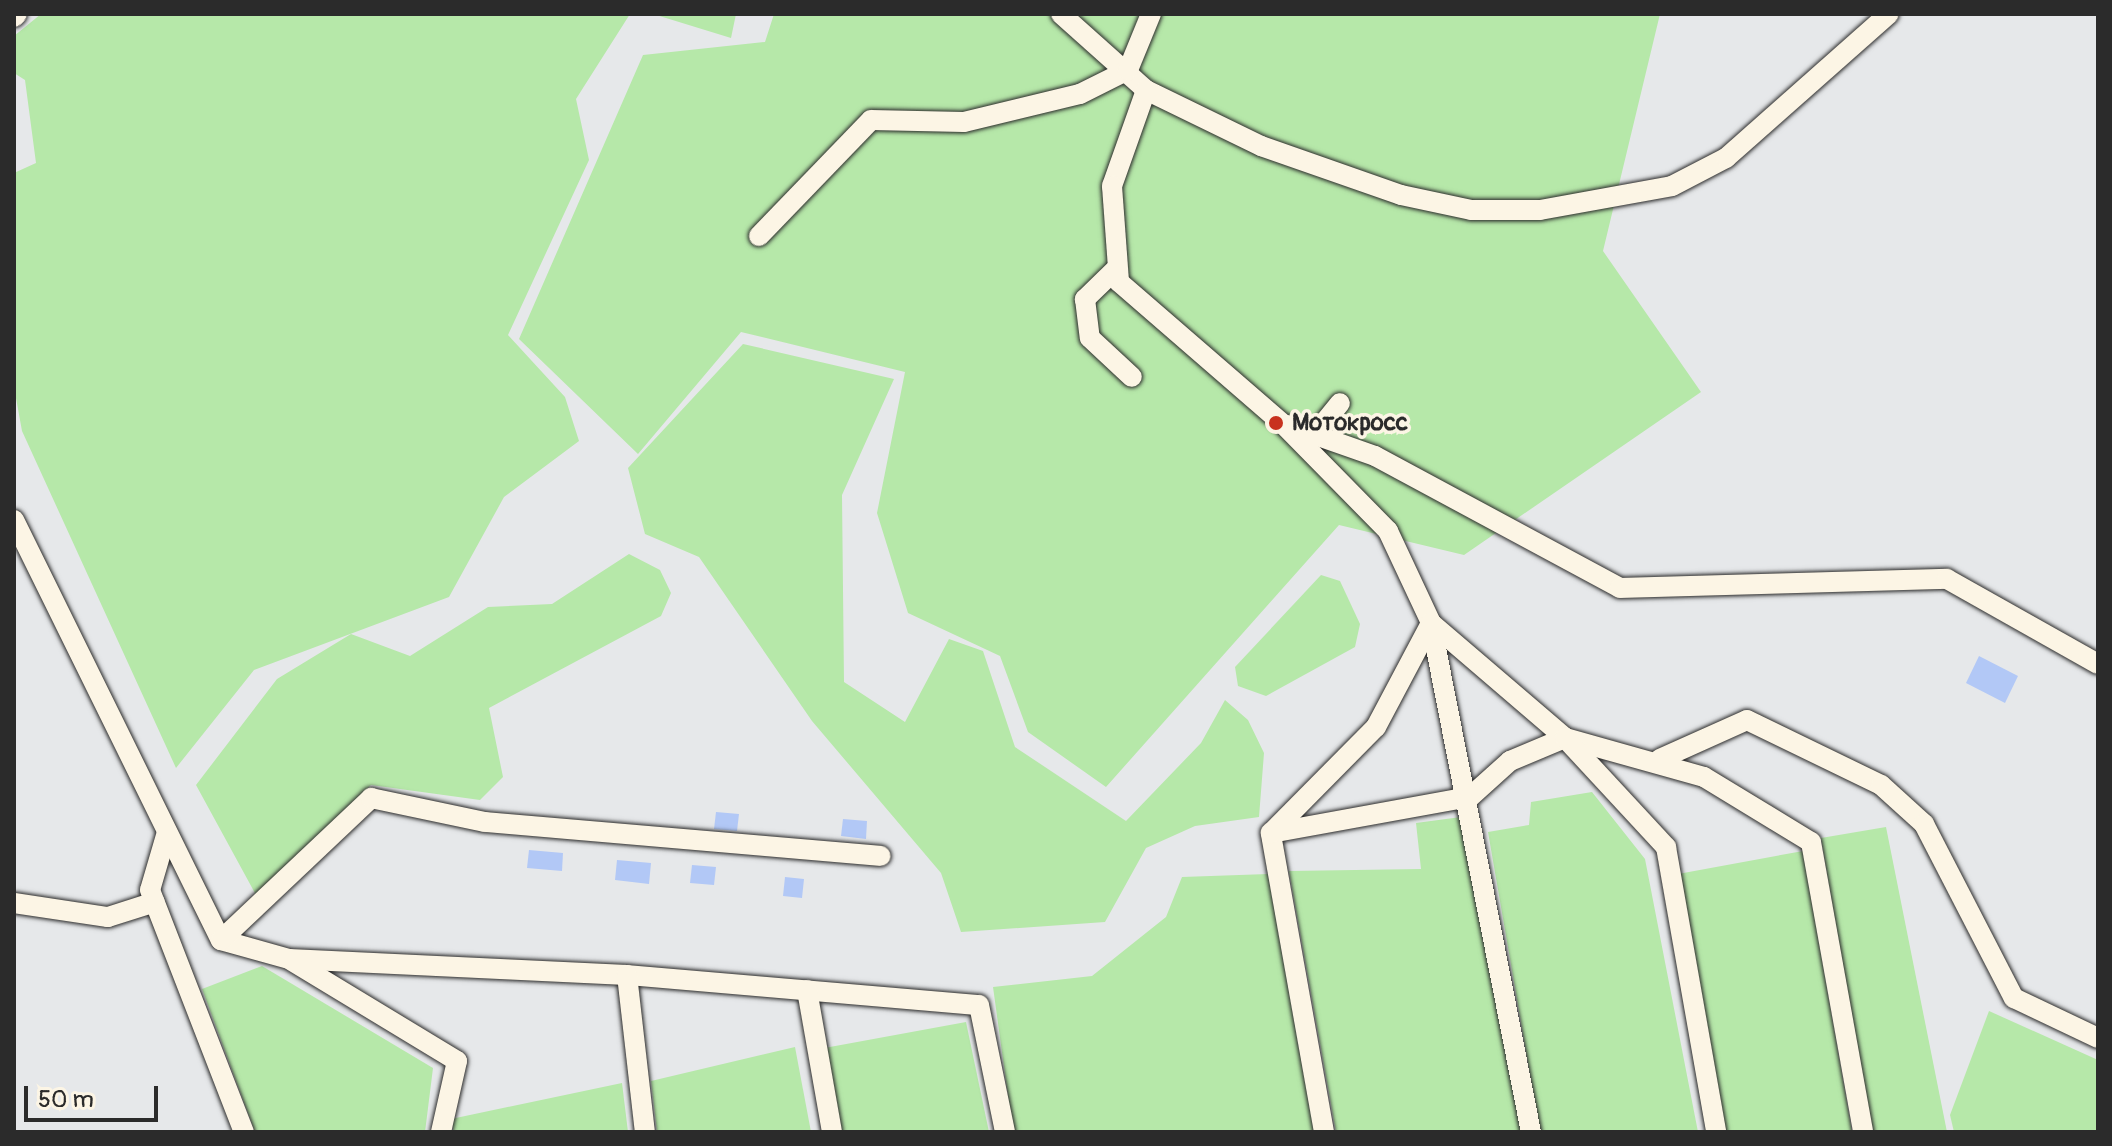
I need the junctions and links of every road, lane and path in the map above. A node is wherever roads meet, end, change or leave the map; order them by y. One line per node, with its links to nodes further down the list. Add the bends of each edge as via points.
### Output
1 (1061, 14): 4 (street)
2 (1151, 14): 4 (street)
3 (1889, 14): 5 (street, via 1726,158 1672,186 1540,210 1471,210 1401,195 1261,146)
4 (1128, 70): 5 (street); 6 (street, via 1080,94 964,122 871,120)
5 (1146, 90): 7 (street, via 1112,186)
6 (759, 236)
7 (1117, 268): 8 (street, via 1085,299 1090,338); 10 (street, via 1119,282 1168,330)
8 (1132, 377)
9 (1340, 403): 11 (street)
10 (1283, 424): 11 (street); 13 (street, via 1388,531)
11 (1314, 435): 14 (street, via 1388,463 1620,588 1947,579)
12 (14, 520): 18 (street)
13 (1431, 623): 15 (street); 17 (street); 19 (street, via 1376,727)
14 (2098, 664)
15 (1565, 738): 16 (street); 17 (street, via 1510,761); 35 (street, via 1666,847)
16 (1660, 759): 27 (street, via 1747,720 1881,785 1924,824 2014,998); 36 (street, via 1704,777 1811,842)
17 (1470, 797): 19 (street); 34 (street)
18 (167, 832): 21 (street, via 150,890); 23 (street)
19 (1271, 833): 33 (street)
20 (881, 856): 23 (street, via 485,822 371,798)
21 (155, 902): 22 (street, via 108,917); 28 (street)
22 (14, 903)
23 (221, 940): 24 (street)
24 (289, 959): 25 (street); 29 (street, via 457,1061)
25 (627, 975): 26 (street); 30 (street)
26 (807, 990): 31 (street); 32 (street, via 979,1005)
27 (2098, 1038)
28 (244, 1132)
29 (441, 1132)
30 (645, 1132)
31 (832, 1132)
32 (1005, 1132)
33 (1324, 1132)
34 (1531, 1132)
35 (1716, 1132)
36 (1863, 1132)

